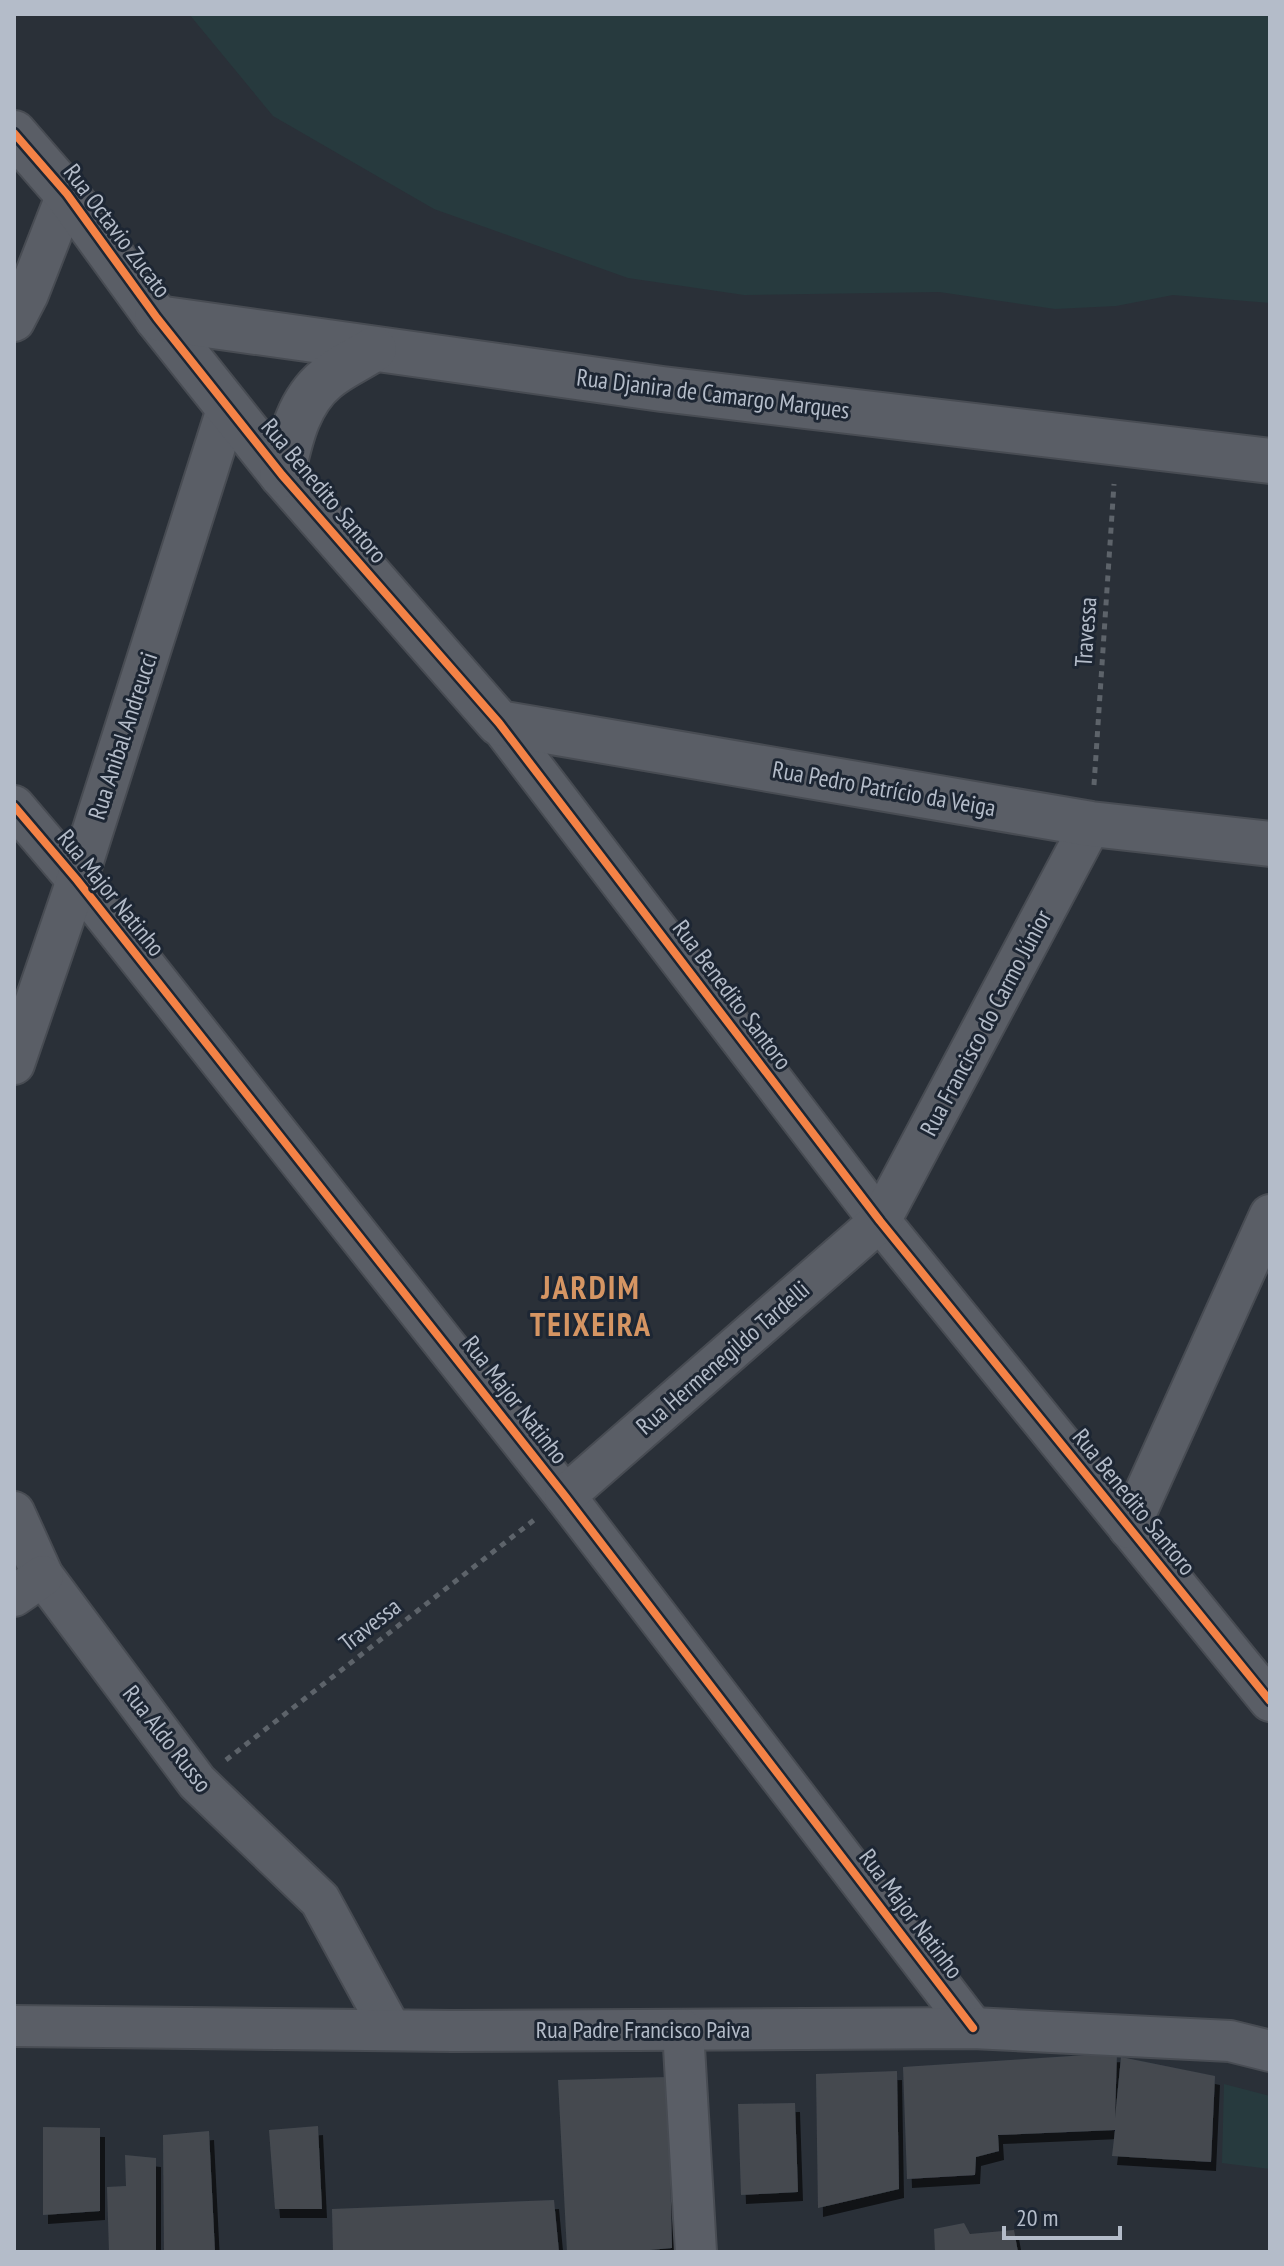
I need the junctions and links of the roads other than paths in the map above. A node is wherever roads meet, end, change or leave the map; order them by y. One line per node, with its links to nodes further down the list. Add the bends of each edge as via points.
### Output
1 (14, 133): 2 (street, Rua Octavio Zucato)
2 (67, 194): 3 (street, Rua Octavio Zucato); 4 (street)
3 (157, 318): 5 (street, Rua Djanira de Camargo Marques); 6 (street, Rua Benedito Santoro)
4 (14, 321)
5 (374, 349): 7 (street, Rua Djanira de Camargo Marques); 8 (street, via 325,380 305,404 292,431)
6 (228, 406): 8 (street, Rua Benedito Santoro); 13 (street, Rua Anibal Andreucci)
7 (1270, 461)
8 (282, 475): 9 (street, Rua Benedito Santoro)
9 (499, 723): 11 (street, Rua Pedro Patrício da Veiga); 16 (street, Rua Benedito Santoro)
10 (14, 806): 13 (street, Rua Major Natinho)
11 (1091, 824): 12 (street, Rua Pedro Patrício da Veiga); 16 (street, Rua Francisco do Carmo Júnior)
12 (1270, 844)
13 (77, 880): 14 (street, Rua Anibal Andreucci); 17 (street, Rua Major Natinho)
14 (14, 1064)
15 (1270, 1215): 19 (street)
16 (880, 1221): 17 (street, Rua Hermenegildo Tardelli); 19 (street, Rua Benedito Santoro)
17 (565, 1496): 23 (street, Rua Major Natinho)
18 (14, 1512): 20 (street, Rua Aldo Russo)
19 (1129, 1528): 21 (street, Rua Benedito Santoro)
20 (29, 1586): 24 (street, Rua Aldo Russo, via 197,1782 320,1900)
21 (1270, 1701)
22 (14, 2026): 24 (street, Rua Padre Francisco Paiva)
23 (973, 2028): 25 (street, Rua Padre Francisco Paiva); 26 (street, Rua Padre Francisco Paiva, via 1230,2041)
24 (391, 2030): 25 (street, Rua Padre Francisco Paiva)
25 (683, 2030): 27 (street)
26 (1270, 2051)
27 (696, 2252)

